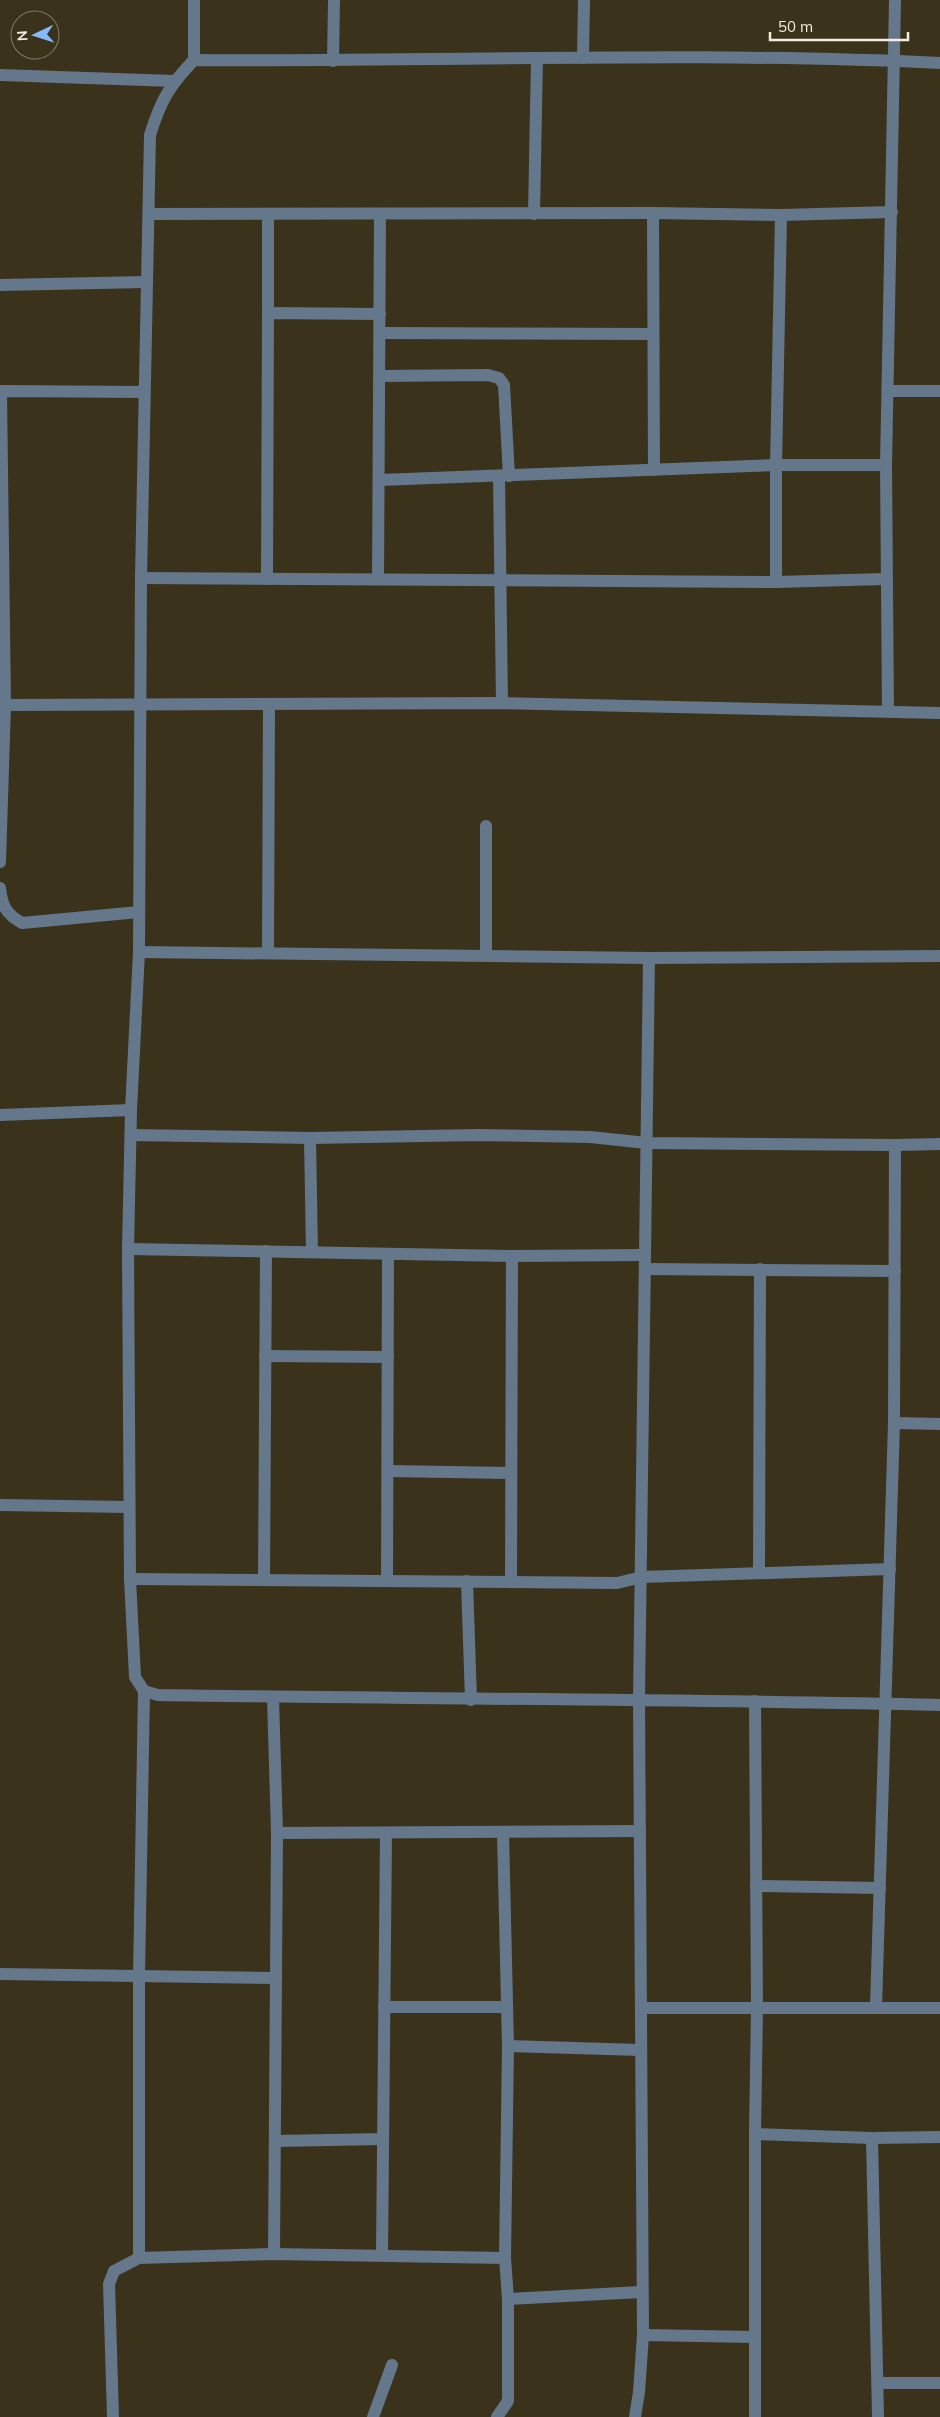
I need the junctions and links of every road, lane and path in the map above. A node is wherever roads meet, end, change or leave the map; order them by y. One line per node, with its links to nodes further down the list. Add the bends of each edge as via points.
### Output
1 (194, 0): 7 (street)
2 (334, 0): 8 (street)
3 (584, 0): 6 (street)
4 (895, 0): 9 (street)
5 (537, 58): 6 (street); 8 (street); 18 (street)
6 (583, 58): 9 (street)
7 (194, 60): 8 (street); 12 (street)
8 (333, 61)
9 (894, 61): 10 (street); 13 (street)
10 (940, 63)
11 (0, 75): 12 (street)
12 (174, 81): 15 (street, via 160,105 150,135)
13 (892, 212): 19 (street); 30 (street)
14 (653, 213): 18 (street); 19 (street); 25 (street)
15 (149, 214): 16 (street); 20 (street)
16 (268, 214): 17 (street); 22 (street)
17 (380, 214): 18 (street); 23 (street)
18 (534, 214)
19 (781, 216): 31 (street)
20 (146, 282): 21 (street); 29 (street)
21 (0, 285)
22 (268, 313): 23 (street); 37 (street)
23 (380, 314): 24 (street)
24 (380, 333): 25 (street); 26 (street)
25 (653, 334): 33 (street)
26 (380, 376): 34 (street, via 488,375 499,378 504,385); 35 (street)
27 (1, 391): 29 (street); 45 (street)
28 (940, 391): 30 (street)
29 (143, 392): 36 (street)
30 (888, 392): 32 (street)
31 (776, 465): 32 (street); 33 (street); 41 (street)
32 (886, 465): 38 (street)
33 (654, 470): 34 (street)
34 (504, 477): 35 (street); 40 (street)
35 (380, 480): 39 (street)
36 (140, 578): 37 (street); 43 (street)
37 (267, 579): 39 (street)
38 (885, 579): 41 (street); 46 (street)
39 (378, 580): 40 (street)
40 (499, 582): 41 (street); 42 (street)
41 (776, 582)
42 (502, 702): 44 (street); 46 (street)
43 (141, 704): 44 (street); 45 (street); 51 (street)
44 (269, 704): 53 (street)
45 (5, 705): 49 (street)
46 (888, 710): 47 (street)
47 (940, 713)
48 (486, 826): 54 (street)
49 (0, 862)
50 (0, 888): 51 (street, via 1,902 8,915 22,923)
51 (139, 912): 52 (street)
52 (139, 952): 53 (street); 57 (street)
53 (268, 953): 54 (street)
54 (486, 955): 56 (street)
55 (940, 956): 56 (street)
56 (649, 958): 61 (street)
57 (131, 1110): 58 (street); 59 (street)
58 (0, 1115)
59 (131, 1135): 60 (street); 64 (street)
60 (310, 1138): 61 (street, via 497,1135 590,1137); 66 (street)
61 (647, 1143): 63 (street); 68 (street)
62 (940, 1144): 63 (street)
63 (895, 1145): 72 (street)
64 (128, 1249): 65 (street); 80 (street)
65 (266, 1251): 66 (street); 73 (street)
66 (312, 1252): 67 (street)
67 (388, 1254): 69 (street); 74 (street)
68 (645, 1255): 69 (street); 70 (street)
69 (512, 1256): 78 (street)
70 (646, 1269): 71 (street); 83 (street)
71 (760, 1269): 72 (street); 82 (street)
72 (895, 1271): 75 (street)
73 (265, 1356): 74 (street); 85 (street)
74 (388, 1357): 77 (street)
75 (894, 1423): 76 (street); 81 (street)
76 (940, 1424)
77 (388, 1471): 78 (street); 86 (street)
78 (511, 1473): 88 (street)
79 (0, 1505): 80 (street)
80 (129, 1507): 84 (street)
81 (890, 1569): 82 (street); 94 (street)
82 (759, 1572): 83 (street)
83 (642, 1577): 88 (street, via 617,1583); 91 (street)
84 (130, 1579): 85 (street); 89 (street, via 135,1677)
85 (264, 1579): 86 (street)
86 (387, 1581): 87 (street)
87 (467, 1581): 88 (street); 92 (street)
88 (511, 1581)
89 (144, 1691): 90 (street, via 158,1695); 103 (street)
90 (273, 1697): 92 (street); 98 (street)
91 (639, 1699): 92 (street); 93 (street); 96 (street)
92 (471, 1700)
93 (755, 1702): 94 (street); 100 (street)
94 (887, 1704): 95 (street); 101 (street)
95 (940, 1705)
96 (640, 1831): 97 (street); 108 (street)
97 (503, 1832): 99 (street); 106 (street)
98 (277, 1833): 99 (street); 104 (street)
99 (386, 1833): 105 (street)
100 (756, 1886): 101 (street); 109 (street)
101 (880, 1888): 107 (street)
102 (0, 1974): 103 (street)
103 (139, 1977): 104 (street); 120 (street)
104 (276, 1978): 117 (street)
105 (384, 2007): 106 (street); 116 (street)
106 (506, 2007): 111 (street)
107 (876, 2007): 109 (street); 110 (street)
108 (642, 2008): 109 (street); 112 (street)
109 (757, 2008): 113 (street)
110 (940, 2008)
111 (508, 2046): 112 (street); 121 (street)
112 (640, 2050): 122 (street)
113 (755, 2134): 115 (street); 125 (street)
114 (940, 2137): 115 (street)
115 (872, 2138): 127 (street)
116 (383, 2139): 117 (street); 119 (street)
117 (275, 2141): 118 (street)
118 (274, 2254): 119 (street); 120 (street)
119 (382, 2254): 121 (street)
120 (140, 2258): 129 (street, via 114,2271 109,2284)
121 (505, 2258): 123 (street)
122 (641, 2292): 123 (street); 124 (street)
123 (508, 2299): 131 (street, via 508,2401)
124 (643, 2335): 125 (street); 132 (street)
125 (754, 2337): 133 (street)
126 (392, 2365): 130 (street)
127 (878, 2383): 128 (street); 134 (street)
128 (940, 2383)
129 (113, 2417)
130 (373, 2417)
131 (497, 2417)
132 (635, 2417)
133 (755, 2417)
134 (878, 2417)

